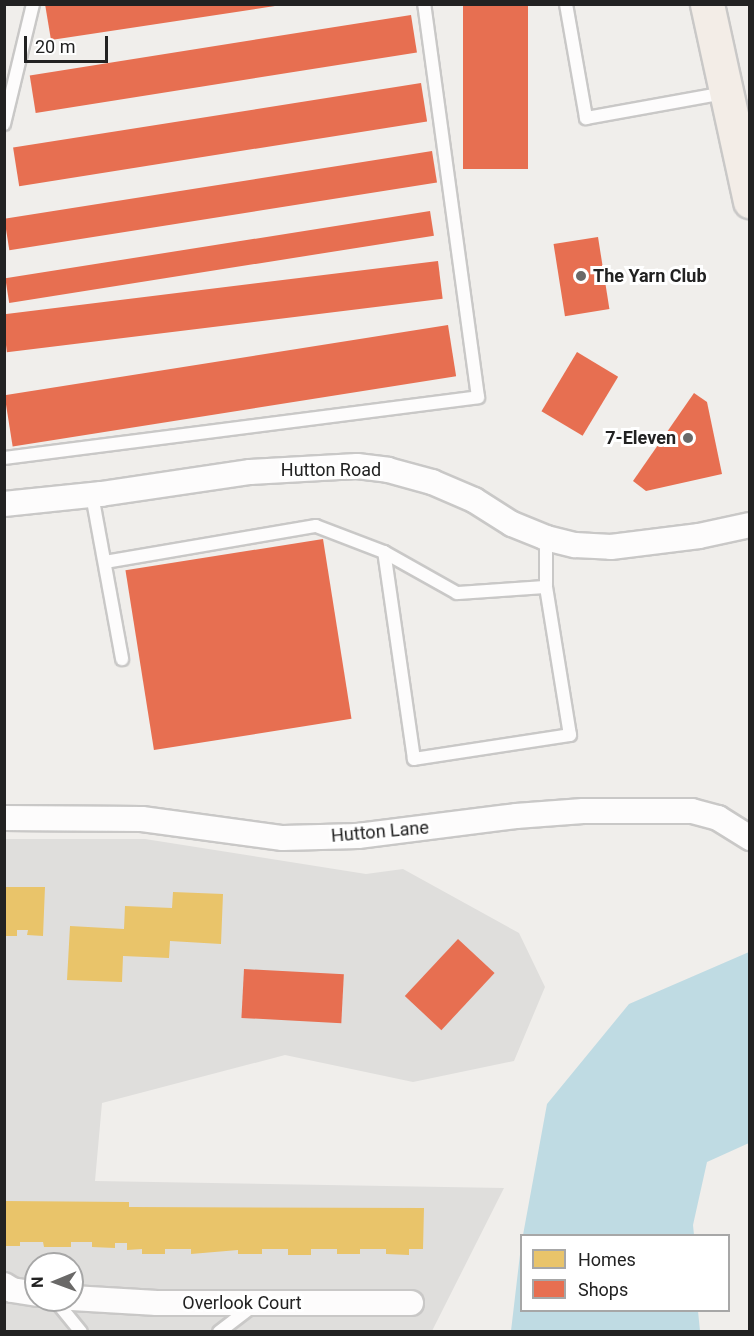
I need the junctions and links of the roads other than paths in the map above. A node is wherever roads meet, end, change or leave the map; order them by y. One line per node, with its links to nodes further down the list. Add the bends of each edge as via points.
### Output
1 (33, 4): 6 (lane)
2 (424, 4): 8 (lane, via 478,397)
3 (566, 4): 5 (lane, via 586,118)
4 (707, 4): 5 (main road)
5 (726, 92): 7 (main road)
6 (4, 124)
7 (750, 201)
8 (4, 458)
9 (92, 495): 10 (street, Hutton Road); 12 (street, Hutton Road, via 250,472 357,466 432,482); 14 (lane)
10 (4, 504)
11 (750, 525): 12 (street, Hutton Road, via 611,547)
12 (546, 538): 15 (lane)
13 (384, 552): 14 (lane, via 316,526); 15 (lane, via 457,593); 15 (lane, via 414,759 570,735)
14 (105, 562): 16 (lane)
15 (546, 587)
16 (122, 659)
17 (4, 818): 18 (street, Hutton Lane, via 142,819 284,838 358,836 583,811 692,811 718,818)
18 (750, 838)
19 (4, 1286): 20 (street)
20 (24, 1292)
21 (84, 1299): 22 (street, Overlook Court)
22 (257, 1303): 23 (street, Overlook Court); 26 (lane)
23 (411, 1303)
24 (65, 1312): 25 (lane)
25 (81, 1332)
26 (219, 1332)

